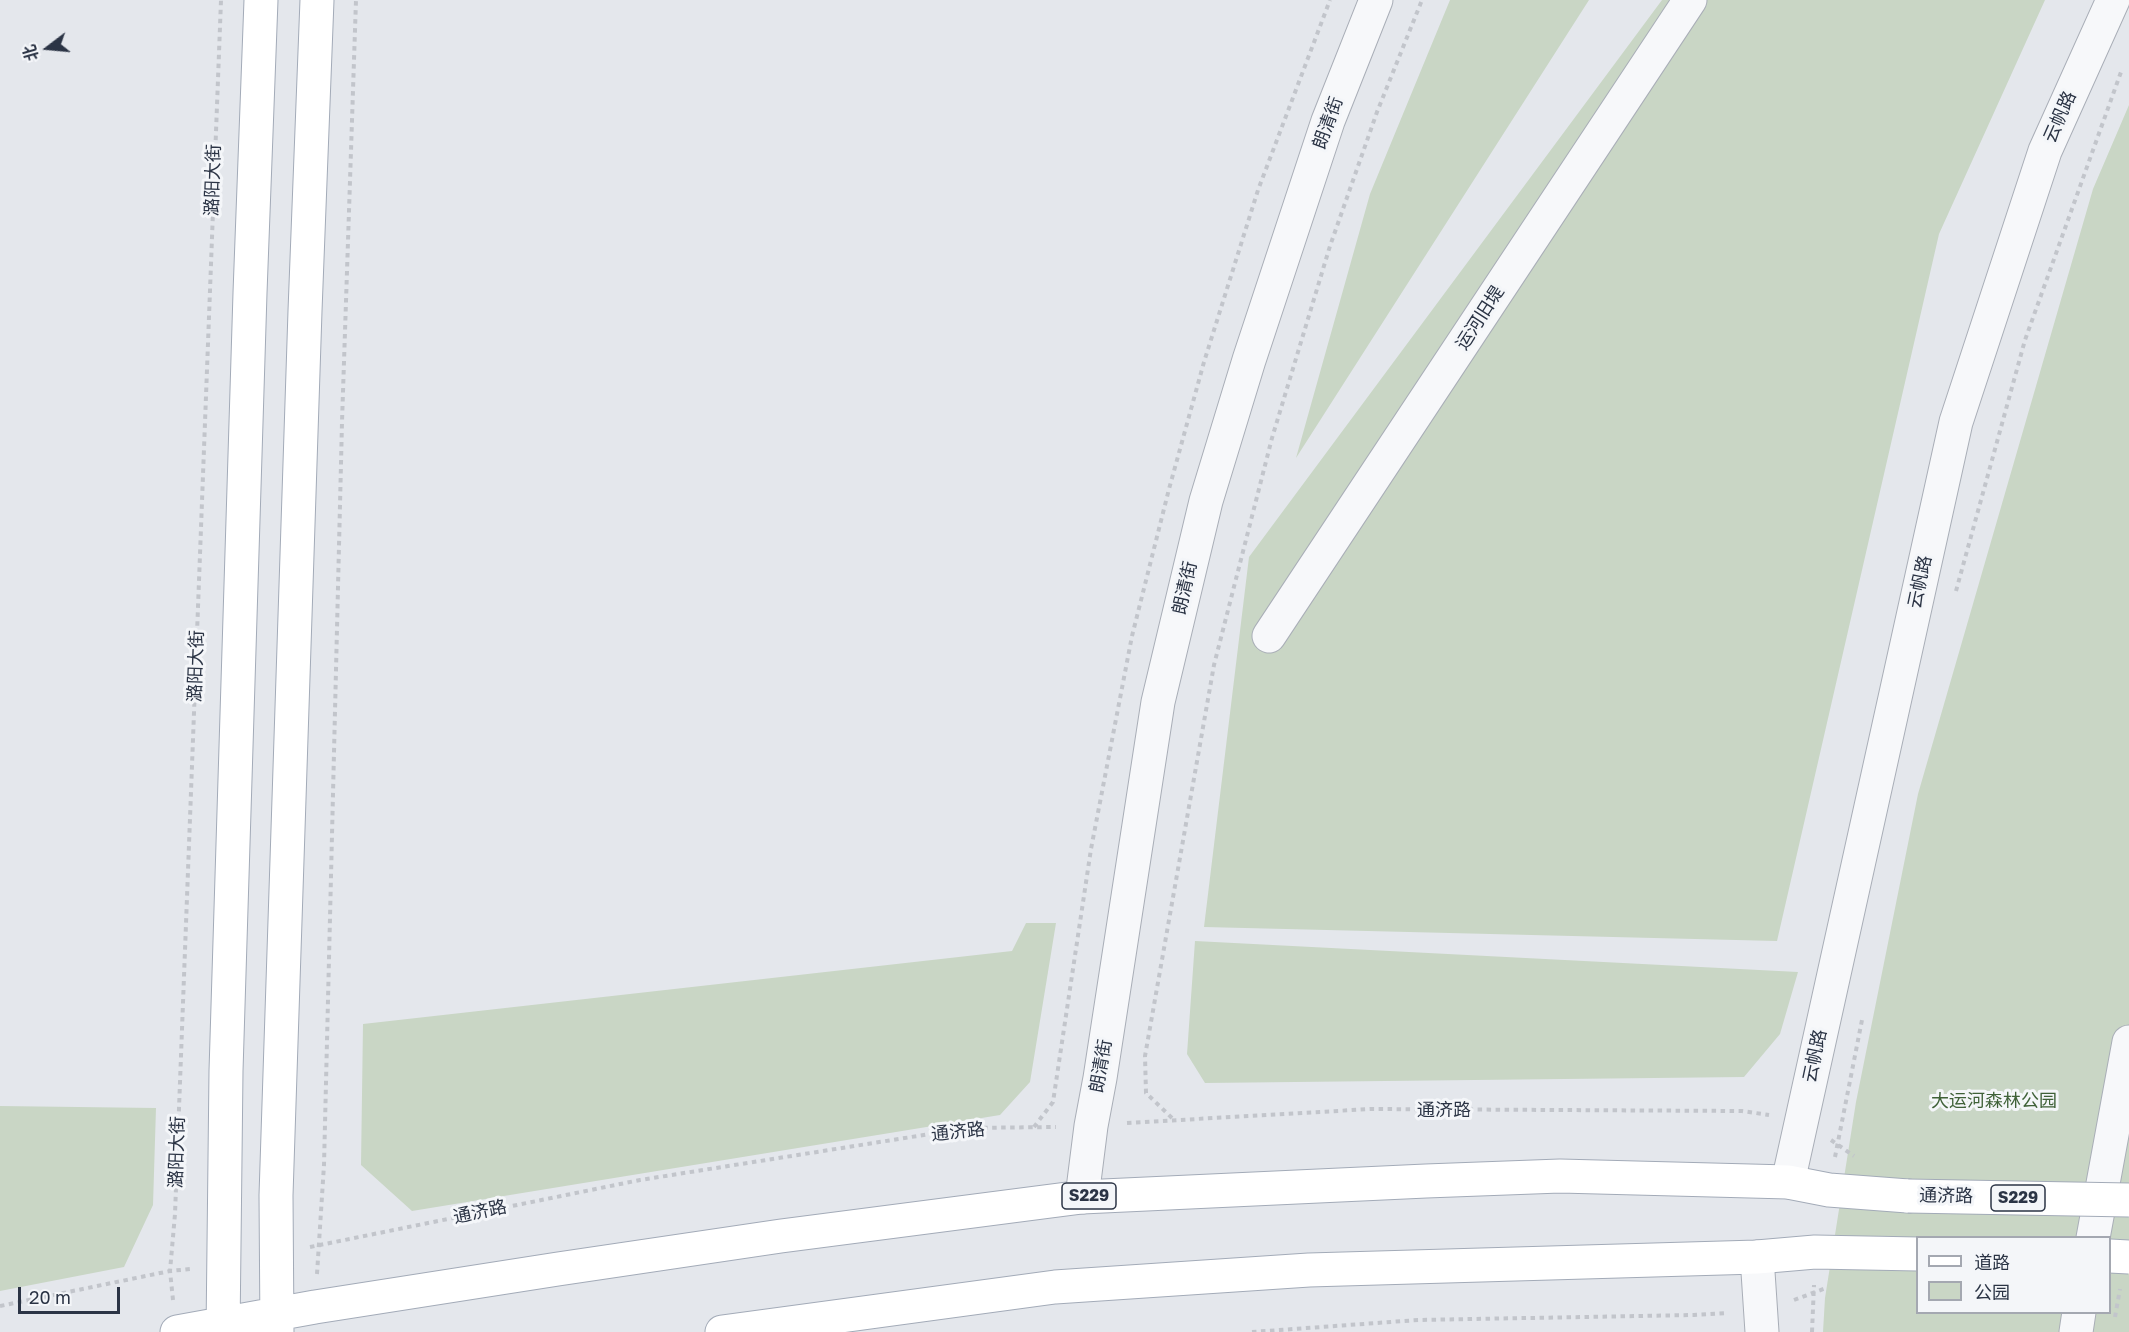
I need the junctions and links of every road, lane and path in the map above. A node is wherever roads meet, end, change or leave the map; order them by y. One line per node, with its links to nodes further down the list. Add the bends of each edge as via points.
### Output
1 (220, 0): 32 (path, 潞阳大街)
2 (261, 0): 31 (main road, via 226,1059)
3 (317, 0): 27 (main road)
4 (356, 0): 24 (path)
5 (1376, 0): 16 (street, 朗清街, via 1328,121 1206,501 1158,702)
6 (1422, 0): 14 (path, via 1330,246 1272,438 1214,665 1145,1056 1146,1093)
7 (1690, 0): 11 (street, 运河旧堤)
8 (2113, 0): 15 (street, 云帆路, via 2045,151 1956,422)
9 (2124, 64): 10 (path, 云帆路, via 2025,340)
10 (1953, 603)
11 (1269, 636)
12 (1863, 1015): 17 (path)
13 (2129, 1042): 23 (street)
14 (1173, 1119): 15 (path, 通济路, via 1383,1109 1742,1111); 16 (path, 通济路)
15 (1801, 1120): 17 (path, 通济路); 19 (street, 云帆路)
16 (1091, 1126): 21 (street, 朗清街); 24 (path, 通济路, via 968,1128 640,1179)
17 (1838, 1144): 18 (path, 通济路); 20 (path)
18 (1855, 1157)
19 (1788, 1182): 20 (main road, 通济路 / S229); 21 (main road, 通济路 / S229, via 1560,1176)
20 (1829, 1190): 22 (main road, 通济路 / S229, bridge, via 1908,1196)
21 (1082, 1197): 36 (main road, 通济路 / S229, via 593,1263)
22 (2129, 1200)
23 (2093, 1236)
24 (319, 1246): 27 (path, 通济路); 36 (path)
25 (1815, 1252): 26 (main road); 29 (main road); 34 (path)
26 (1908, 1253)
27 (277, 1254): 40 (main road)
28 (2111, 1256): 30 (main road, bridge)
29 (1758, 1257): 39 (street); 42 (main road, via 1309,1270 1055,1287)
30 (2129, 1257)
31 (224, 1265): 32 (path); 41 (main road)
32 (170, 1271): 35 (path); 38 (path, 潞阳大街)
33 (1835, 1283): 34 (path)
34 (1814, 1293): 39 (path); 44 (path)
35 (0, 1306)
36 (315, 1307): 40 (main road, 通济路 / S229)
37 (2079, 1314): 45 (street)
38 (175, 1317): 41 (main road, 通济路)
39 (1761, 1321): 43 (path, via 1694,1315 1418,1320)
40 (277, 1323): 41 (main road, 通济路)
41 (223, 1328)
42 (722, 1332)
43 (1252, 1332)
44 (1812, 1332)
45 (2076, 1332)

